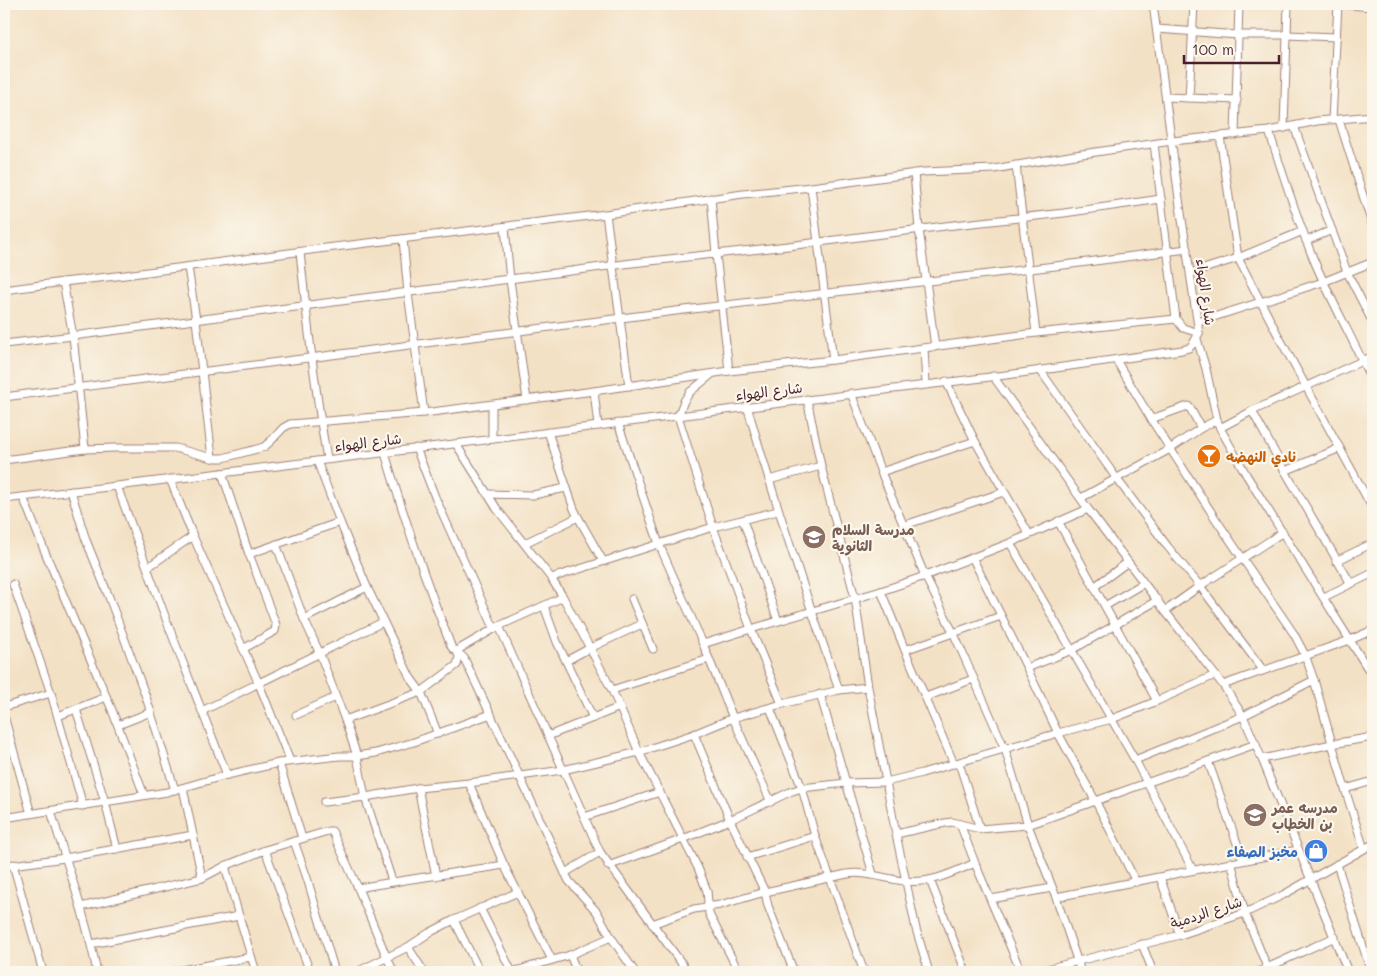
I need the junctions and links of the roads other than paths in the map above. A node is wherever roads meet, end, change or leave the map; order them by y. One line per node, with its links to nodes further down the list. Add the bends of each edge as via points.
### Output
1 (1153, 4): 7 (street, شارع الهواء)
2 (1194, 4): 8 (street)
3 (1239, 4): 9 (street)
4 (1288, 4): 10 (street)
5 (1338, 4): 6 (street); 11 (street)
6 (1373, 7)
7 (1157, 28): 8 (street); 12 (street, شارع الهواء)
8 (1193, 31): 9 (street); 13 (street)
9 (1238, 35): 10 (street); 14 (street)
10 (1286, 35): 11 (street); 18 (street)
11 (1336, 37): 16 (street)
12 (1166, 97): 13 (street); 22 (street, شارع الهواء)
13 (1189, 98): 14 (street)
14 (1237, 100): 20 (street)
15 (1373, 116): 16 (street)
16 (1335, 120): 17 (street); 32 (street)
17 (1294, 126): 18 (street); 34 (street)
18 (1284, 128): 19 (street)
19 (1269, 131): 20 (street); 35 (street)
20 (1236, 135): 21 (street)
21 (1220, 136): 22 (street); 43 (street)
22 (1172, 141): 23 (street); 39 (street, شارع الهواء)
23 (1154, 144): 24 (street); 28 (street)
24 (1016, 165): 25 (street); 30 (street)
25 (914, 173): 26 (street); 33 (street)
26 (811, 187): 27 (street); 38 (street)
27 (711, 198): 29 (street); 42 (street)
28 (1161, 199): 30 (street); 41 (street)
29 (606, 214): 31 (street); 45 (street)
30 (1022, 217): 33 (street); 47 (street)
31 (505, 226): 36 (street); 50 (street)
32 (1373, 227)
33 (919, 229): 38 (street); 51 (street)
34 (1332, 230): 37 (street); 48 (street)
35 (1302, 231): 37 (street); 43 (street)
36 (403, 239): 40 (street); 55 (street)
37 (1306, 241): 53 (street)
38 (818, 242): 42 (street); 56 (street)
39 (1187, 249): 41 (street); 49 (street, شارع الهواء)
40 (300, 252): 46 (street); 59 (street)
41 (1168, 252): 47 (street); 61 (street)
42 (716, 254): 45 (street); 58 (street)
43 (1238, 258): 49 (street); 57 (street)
44 (1373, 262): 48 (street)
45 (613, 266): 50 (street); 60 (street)
46 (188, 267): 52 (street); 62 (street)
47 (1029, 269): 51 (street); 66 (street)
48 (1347, 272): 53 (street); 63 (street)
49 (1191, 273): 64 (street, شارع الهواء)
50 (510, 280): 55 (street); 65 (street)
51 (927, 281): 56 (street); 71 (street)
52 (63, 282): 54 (street); 67 (street)
53 (1323, 282): 57 (street); 77 (street)
54 (4, 290)
55 (408, 292): 59 (street); 70 (street)
56 (825, 293): 58 (street); 75 (street)
57 (1261, 302): 64 (street); 87 (street)
58 (722, 305): 60 (street); 80 (street)
59 (305, 306): 62 (street); 74 (street)
60 (620, 318): 65 (street); 86 (street)
61 (1176, 319): 66 (street); 68 (street, via 1183,328)
62 (196, 320): 67 (street); 79 (street)
63 (1373, 321)
64 (1198, 322): 68 (street, شارع الهواء)
65 (518, 332): 70 (street); 93 (street)
66 (1036, 333): 71 (street)
67 (73, 336): 69 (street); 88 (street)
68 (1198, 336): 76 (street, شارع الهواء, via 1189,348); 100 (street)
69 (4, 344)
70 (415, 344): 74 (street); 97 (street)
71 (935, 347): 72 (street)
72 (924, 348): 75 (street); 84 (street)
73 (1373, 356): 77 (street)
74 (312, 357): 79 (street); 101 (street)
75 (833, 360): 80 (street)
76 (1116, 360): 78 (street, شارع الهواء); 99 (street)
77 (1363, 360): 85 (street); 87 (street)
78 (1040, 370): 82 (street, شارع الهواء); 124 (street)
79 (203, 371): 88 (street); 115 (street)
80 (729, 371): 81 (street)
81 (713, 374): 86 (street); 98 (street, via 690,392)
82 (993, 376): 83 (street, شارع الهواء); 132 (street)
83 (946, 381): 84 (street, شارع الهواء); 108 (street)
84 (926, 384): 90 (street, شارع الهواء)
85 (1373, 384)
86 (629, 386): 89 (street)
87 (1306, 387): 96 (street); 111 (street)
88 (78, 388): 91 (street); 112 (street)
89 (594, 391): 93 (street); 103 (street)
90 (850, 394): 92 (street, شارع الهواء); 121 (street)
91 (4, 398)
92 (807, 399): 95 (street, شارع الهواء); 119 (street)
93 (527, 400): 94 (street)
94 (492, 404): 97 (street); 107 (street)
95 (747, 406): 98 (street, شارع الهواء); 125 (street)
96 (1252, 411): 105 (street); 120 (street)
97 (424, 412): 101 (street)
98 (678, 416): 102 (street, شارع الهواء); 142 (street)
99 (1151, 419): 104 (street, via 1188,406); 113 (street)
100 (1217, 420): 104 (street); 105 (street)
101 (320, 421): 115 (street, via 290,424 264,447); 116 (street)
102 (618, 422): 103 (street, شارع الهواء); 150 (street)
103 (598, 426): 106 (street, شارع الهواء)
104 (1201, 428): 113 (street)
105 (1220, 428): 143 (street)
106 (548, 432): 107 (street, شارع الهواء); 127 (street)
107 (492, 439): 109 (street, شارع الهواء)
108 (975, 441): 121 (street); 129 (street)
109 (456, 444): 110 (street, شارع الهواء); 130 (street)
110 (416, 448): 114 (street, شارع الهواء); 183 (street, via 435,497)
111 (1340, 448): 120 (street); 135 (street)
112 (85, 449): 115 (street, via 175,448); 117 (street)
113 (1170, 449): 124 (street); 153 (street)
114 (385, 453): 116 (street, شارع الهواء); 194 (street, via 435,606 451,646)
115 (212, 458)
116 (327, 459): 118 (street, شارع الهواء)
117 (4, 460)
118 (317, 461): 122 (street, شارع الهواء); 140 (street)
119 (821, 466): 125 (street); 170 (street)
120 (1284, 471): 155 (street)
121 (881, 472): 141 (street)
122 (222, 473): 123 (street, شارع الهواء); 151 (street)
123 (170, 479): 126 (street, شارع الهواء); 145 (street)
124 (1116, 479): 132 (street); 164 (street)
125 (769, 480): 136 (street)
126 (117, 486): 128 (street, شارع الهواء); 157 (street)
127 (566, 488): 130 (street, via 533,495); 137 (street)
128 (71, 491): 131 (street, شارع الهواء); 223 (street)
129 (1004, 492): 141 (street); 144 (street)
130 (487, 494): 146 (street)
131 (23, 497): 133 (street, شارع الهواء); 213 (street)
132 (1081, 498): 134 (street)
133 (4, 499)
134 (1088, 508): 139 (street); 156 (street)
135 (1373, 509)
136 (778, 511): 138 (street); 175 (street)
137 (578, 517): 146 (street); 154 (street)
138 (743, 520): 142 (street); 179 (street)
139 (1058, 521): 144 (street); 166 (street)
140 (340, 522): 149 (street); 165 (street)
141 (905, 525): 159 (street)
142 (713, 527): 150 (street); 184 (street)
143 (1283, 532): 153 (street); 169 (street)
144 (1028, 534): 147 (street)
145 (193, 536): 157 (street); 190 (street)
146 (525, 543): 160 (street)
147 (1010, 543): 152 (street); 193 (street)
148 (1373, 543): 155 (street)
149 (276, 544): 151 (street); 178 (street)
150 (659, 544): 154 (street); 188 (street)
151 (249, 554): 190 (street, via 276,625 274,630)
152 (972, 557): 159 (street); 177 (street)
153 (1242, 558): 164 (street); 196 (street)
154 (604, 561): 160 (street)
155 (1336, 561): 163 (street)
156 (1128, 562): 161 (street); 166 (street)
157 (148, 567): 222 (street)
158 (1373, 573): 163 (street)
159 (925, 576): 167 (street); 186 (street)
160 (551, 578): 168 (street)
161 (1144, 583): 172 (street); 174 (street)
162 (13, 584): 211 (street)
163 (1351, 584): 169 (street)
164 (1200, 586): 176 (street); 200 (street)
165 (367, 587): 178 (street); 180 (street)
166 (1094, 587): 174 (street)
167 (881, 591): 170 (street); 192 (street)
168 (563, 597): 173 (street); 189 (street)
169 (1324, 597): 187 (street)
170 (855, 598): 175 (street); 207 (street)
171 (632, 599): 181 (street)
172 (1158, 600): 176 (street); 182 (street)
173 (544, 606): 183 (street); 198 (street)
174 (1105, 606): 182 (street)
175 (811, 612): 179 (street); 209 (street)
176 (1166, 612): 201 (street)
177 (1001, 616): 186 (street); 199 (street)
178 (304, 619): 195 (street)
179 (778, 621): 184 (street)
180 (383, 622): 195 (street); 210 (street, via 410,677)
181 (642, 624): 189 (street); 191 (street)
182 (1116, 625): 193 (street); 216 (street)
183 (497, 627): 194 (street); 237 (street)
184 (751, 629): 188 (street); 217 (street)
185 (1373, 630): 187 (street)
186 (954, 634): 192 (street); 203 (street)
187 (1350, 640): 196 (street); 202 (street)
188 (703, 644): 197 (street)
189 (590, 648): 198 (street); 208 (street)
190 (243, 649): 205 (street)
191 (653, 649)
192 (905, 650): 215 (street)
193 (1072, 650): 199 (street); 231 (street)
194 (457, 651): 210 (street, via 457,665); 224 (street, via 464,658)
195 (320, 654): 205 (street); 214 (street)
196 (1305, 655): 200 (street); 204 (street)
197 (708, 659): 208 (street); 230 (street)
198 (566, 660): 229 (street)
199 (1028, 668): 234 (street)
200 (1263, 670): 206 (street)
201 (1215, 675): 206 (street); 216 (street)
202 (1373, 677)
203 (973, 679): 215 (street); 241 (street)
204 (1314, 680): 228 (street); 240 (street)
205 (259, 684): 222 (street); 246 (street)
206 (1223, 685): 228 (street)
207 (868, 687): 209 (street); 254 (street)
208 (612, 690): 219 (street)
209 (839, 690): 212 (street)
210 (421, 692): 232 (street); 235 (street)
211 (51, 693): 218 (street); 227 (street)
212 (820, 694): 217 (street); 257 (street)
213 (106, 697): 221 (street); 233 (street)
214 (336, 697): 225 (street); 232 (street)
215 (926, 697): 249 (street)
216 (1157, 701): 231 (street)
217 (782, 704): 220 (street)
218 (4, 707)
219 (620, 708): 229 (street); 242 (street)
220 (770, 708): 230 (street); 260 (street)
221 (76, 709): 227 (street); 266 (street)
222 (202, 711): 251 (street)
223 (150, 712): 233 (street); 262 (street)
224 (491, 714): 235 (street); 252 (street)
225 (296, 715)
226 (4, 716): 272 (street)
227 (58, 716): 270 (street)
228 (1243, 716): 239 (street); 245 (street)
229 (593, 718): 237 (street)
230 (733, 718): 236 (street); 268 (street)
231 (1112, 719): 234 (street); 245 (street)
232 (345, 720): 243 (street)
233 (118, 725): 264 (street)
234 (1058, 733): 241 (street); 269 (street)
235 (438, 734): 243 (street)
236 (694, 734): 242 (street); 275 (street)
237 (548, 736): 250 (street)
238 (1373, 737): 240 (street)
239 (1256, 744): 244 (street); 247 (street)
240 (1332, 744): 244 (street); 261 (street)
241 (1004, 749): 249 (street); 277 (street)
242 (638, 752): 250 (street); 263 (street)
243 (357, 756): 246 (street); 265 (street)
244 (1262, 758): 289 (street)
245 (1135, 760): 256 (street)
246 (290, 761): 248 (street)
247 (1208, 761): 256 (street); 293 (street)
248 (279, 763): 251 (street); 282 (street)
249 (956, 763): 254 (street); 278 (street)
250 (563, 770): 252 (street); 273 (street)
251 (227, 775): 258 (street)
252 (519, 776): 255 (street); 303 (street)
253 (1373, 781): 261 (street)
254 (886, 782): 257 (street); 279 (street)
255 (469, 783): 259 (street); 297 (street)
256 (1147, 783): 269 (street); 302 (street)
257 (846, 784): 260 (street); 304 (street)
258 (183, 788): 262 (street); 280 (street)
259 (418, 788): 265 (street); 305 (street)
260 (802, 788): 268 (street); 281 (street)
261 (1345, 789): 287 (street)
262 (175, 790): 264 (street)
263 (660, 792): 273 (street); 283 (street)
264 (144, 795): 266 (street)
265 (365, 797): 267 (street); 311 (street)
266 (105, 802): 270 (street); 286 (street)
267 (324, 802)
268 (771, 802): 275 (street)
269 (1096, 802): 277 (street); 313 (street)
270 (83, 806): 271 (street)
271 (51, 811): 272 (street); 292 (street)
272 (31, 814): 274 (street)
273 (584, 817): 290 (street)
274 (4, 818)
275 (730, 820): 283 (street); 291 (street)
276 (960, 824): 278 (street); 279 (street, via 945,822); 295 (street)
277 (1028, 825): 278 (street); 315 (street)
278 (980, 829)
279 (896, 834): 312 (street)
280 (193, 835): 286 (street); 308 (street)
281 (815, 836): 291 (street); 306 (street)
282 (302, 838): 284 (street); 314 (street, via 332,832)
283 (683, 839): 301 (street); 320 (street, via 702,877)
284 (294, 841): 288 (street); 345 (street)
285 (1373, 844): 287 (street, شارع الردمية)
286 (117, 849): 292 (street)
287 (1364, 849): 298 (street, شارع الردمية)
288 (265, 850): 300 (street); 344 (street)
289 (1298, 850): 293 (street); 310 (street)
290 (600, 852): 301 (street); 303 (street)
291 (747, 857): 317 (street)
292 (65, 858): 296 (street); 321 (street)
293 (1243, 860): 294 (street)
294 (1231, 862): 302 (street); 323 (street)
295 (975, 863): 309 (street); 319 (street)
296 (13, 864): 299 (street); 340 (street)
297 (504, 864): 305 (street); 316 (street)
298 (1337, 864): 310 (street, شارع الردمية); 364 (street)
299 (4, 866)
300 (225, 866): 308 (street); 324 (street)
301 (608, 866): 326 (street)
302 (1193, 870): 307 (street)
303 (565, 873): 328 (street, via 597,912)
304 (873, 874): 306 (street); 312 (street)
305 (436, 876): 311 (street)
306 (829, 877): 317 (street); 355 (street)
307 (1160, 877): 313 (street); 327 (street)
308 (202, 878): 321 (street)
309 (930, 880): 312 (street); 357 (street)
310 (1311, 880): 323 (street, شارع الردمية); 329 (street)
311 (392, 881): 314 (street)
312 (905, 881): 356 (street)
313 (1136, 882): 318 (street)
314 (358, 888): 335 (street)
315 (1052, 888): 318 (street); 319 (street)
316 (518, 892): 322 (street); 336 (street)
317 (765, 892): 320 (street); 354 (street)
318 (1056, 897): 337 (street)
319 (991, 899): 358 (street)
320 (709, 906): 326 (street); 353 (street, via 710,916)
321 (81, 907): 330 (street)
322 (480, 908): 325 (street); 336 (street, via 512,972)
323 (1245, 913): 327 (street, شارع الردمية); 338 (street)
324 (239, 916): 330 (street); 334 (street)
325 (454, 920): 332 (street); 349 (street)
326 (652, 924): 352 (street)
327 (1180, 935): 331 (street, شارع الردمية)
328 (611, 937): 333 (street); 351 (street)
329 (1335, 937): 338 (street); 363 (street)
330 (91, 944): 341 (street)
331 (1142, 944): 337 (street, شارع الردمية); 361 (street)
332 (408, 947): 335 (street); 348 (street)
333 (570, 955): 336 (street); 350 (street)
334 (251, 957): 339 (street); 343 (street)
335 (386, 958): 346 (street); 347 (street)
336 (552, 960)
337 (1076, 962): 359 (street, شارع الردمية); 360 (street)
338 (1269, 970): 362 (street)
339 (186, 971): 342 (street)
340 (43, 972)
341 (97, 972)
342 (171, 972)
343 (256, 972)
344 (310, 972)
345 (335, 972)
346 (356, 972)
347 (394, 972)
348 (424, 972)
349 (480, 972)
350 (577, 972)
351 (634, 972)
352 (688, 972)
353 (739, 972)
354 (794, 972)
355 (864, 972)
356 (929, 972)
357 (966, 972)
358 (1022, 972)
359 (1035, 972)
360 (1080, 972)
361 (1153, 972)
362 (1258, 972)
363 (1347, 972)
364 (1371, 972)

